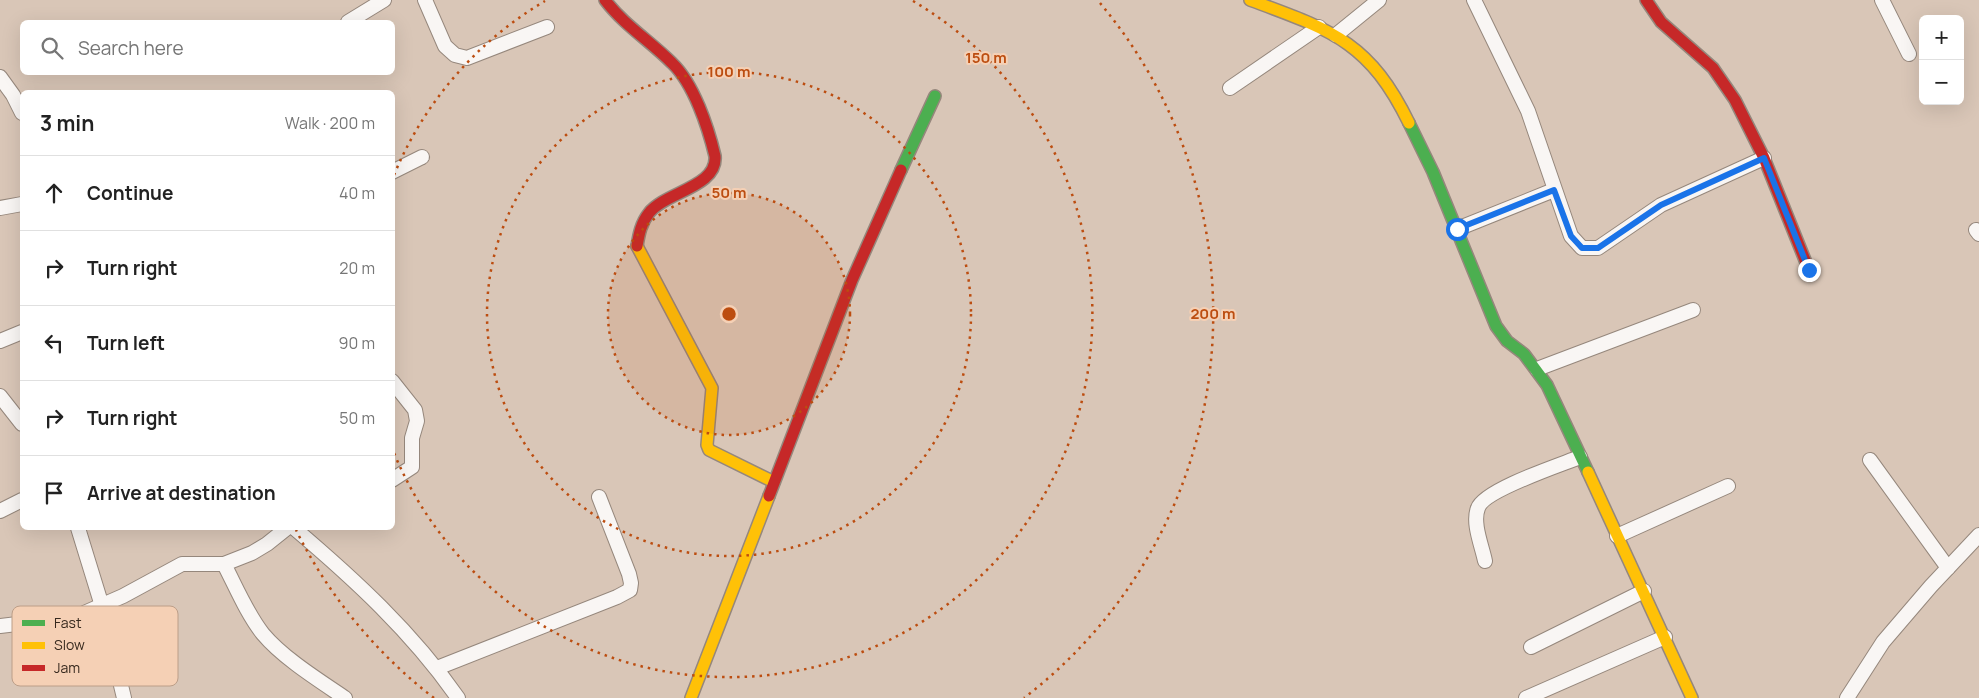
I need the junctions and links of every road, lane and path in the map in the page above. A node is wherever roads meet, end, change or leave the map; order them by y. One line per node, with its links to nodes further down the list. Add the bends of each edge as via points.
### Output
1 (384, 0): 9 (street)
2 (426, 0): 10 (street, via 445,46 455,55 467,58)
3 (605, 0): 36 (street, via 682,73 697,103 715,165 702,180 655,206 643,218 637,233 637,248 712,388 707,439 709,450)
4 (1250, 0): 11 (street)
5 (1379, 0): 12 (street)
6 (1474, 0): 21 (street, via 1528,111)
7 (1646, 0): 19 (street, via 1661,22 1713,68 1739,107)
8 (1882, 0): 13 (street)
9 (351, 20)
10 (547, 27)
11 (1319, 27): 12 (street); 15 (street)
12 (1336, 35): 24 (street, via 1367,60 1393,95 1433,172)
13 (1910, 54)
14 (0, 77): 17 (street)
15 (1230, 88)
16 (934, 96): 36 (street, via 852,280)
17 (20, 110)
18 (422, 157): 20 (street)
19 (1764, 158): 21 (street, via 1676,197 1608,242 1590,249 1582,248 1571,236); 25 (street)
20 (395, 170)
21 (1554, 190): 24 (street)
22 (20, 204): 23 (street)
23 (0, 208)
24 (1457, 229): 29 (street, via 1496,326)
25 (1809, 270)
26 (1693, 310): 29 (street)
27 (20, 333): 28 (street)
28 (0, 340)
29 (1537, 370): 33 (street)
30 (395, 385): 35 (street, via 415,410 417,421 412,438 412,467)
31 (0, 396): 32 (street)
32 (20, 421)
33 (1580, 458): 45 (street); 46 (street, via 1502,488 1481,502 1476,518)
34 (1870, 460): 48 (street)
35 (395, 478)
36 (774, 482): 56 (street)
37 (1728, 486): 45 (street)
38 (600, 497): 53 (street, via 630,574 630,590)
39 (20, 501): 40 (street)
40 (0, 511)
41 (79, 530): 50 (street)
42 (292, 530): 47 (street, via 258,550)
43 (297, 530): 53 (street, via 379,605)
44 (1979, 535): 48 (street)
45 (1617, 536): 49 (street)
46 (1485, 561)
47 (224, 564): 50 (street, via 182,564); 54 (street, via 264,635)
48 (1948, 568): 59 (street, via 1883,642)
49 (1644, 592): 51 (street); 52 (street)
50 (102, 606)
51 (1666, 637): 57 (street); 58 (street)
52 (1531, 647)
53 (437, 668): 55 (street)
54 (345, 698)
55 (458, 698)
56 (691, 698)
57 (1526, 698)
58 (1692, 698)
59 (1847, 698)

